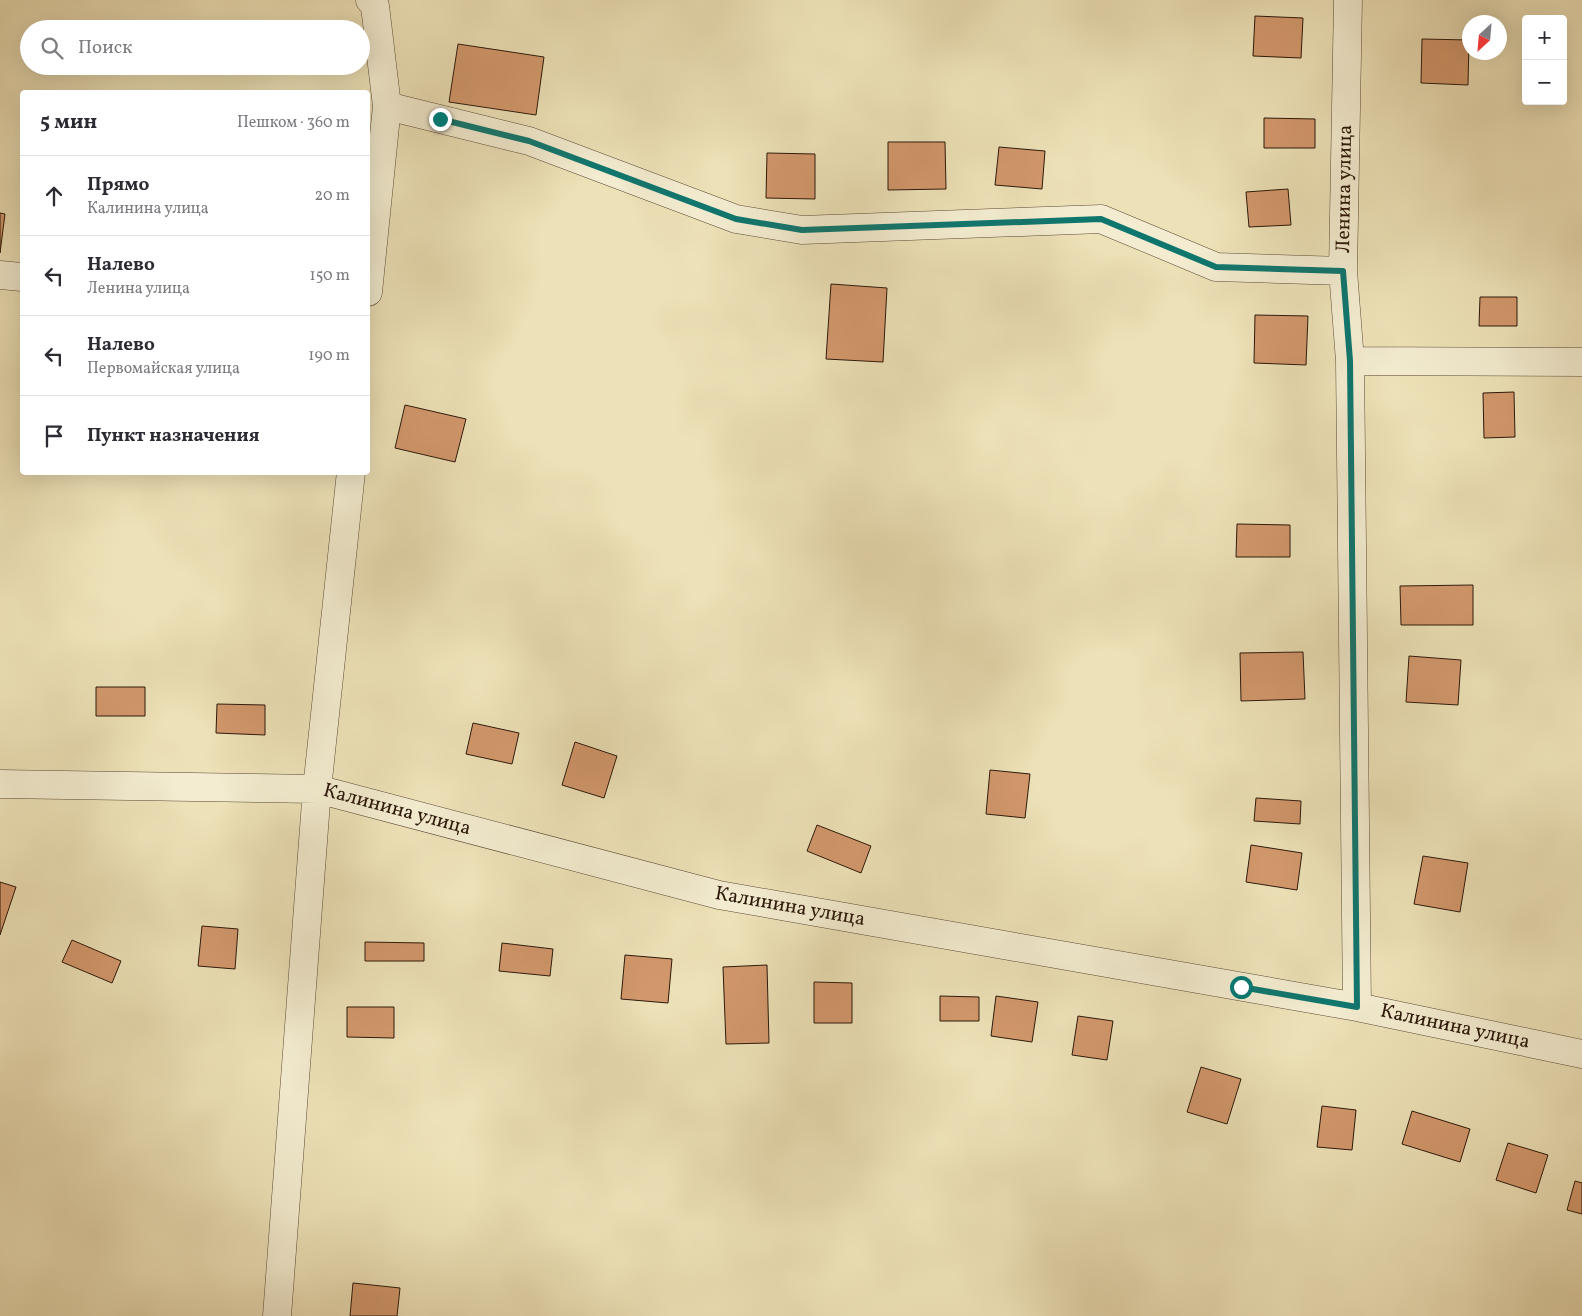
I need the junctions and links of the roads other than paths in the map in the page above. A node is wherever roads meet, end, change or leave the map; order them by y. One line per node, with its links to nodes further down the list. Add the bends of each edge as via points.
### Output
1 (370, 0): 3 (street, via 374,6)
2 (1348, 0): 5 (street, Ленина улица)
3 (386, 106): 4 (street); 5 (street, via 529,141 736,219 802,230 1101,219 1216,267)
4 (370, 271)
5 (1343, 271): 8 (street, Ленина улица)
6 (0, 275): 7 (street)
7 (20, 277)
8 (1350, 361): 9 (street); 13 (street, Ленина улица)
9 (1582, 362)
10 (351, 475): 12 (street)
11 (0, 784): 12 (street, Калинина улица)
12 (317, 789): 13 (street, Калинина улица, via 719,895); 15 (street)
13 (1357, 1007): 14 (street, Калинина улица)
14 (1582, 1054)
15 (277, 1316)

